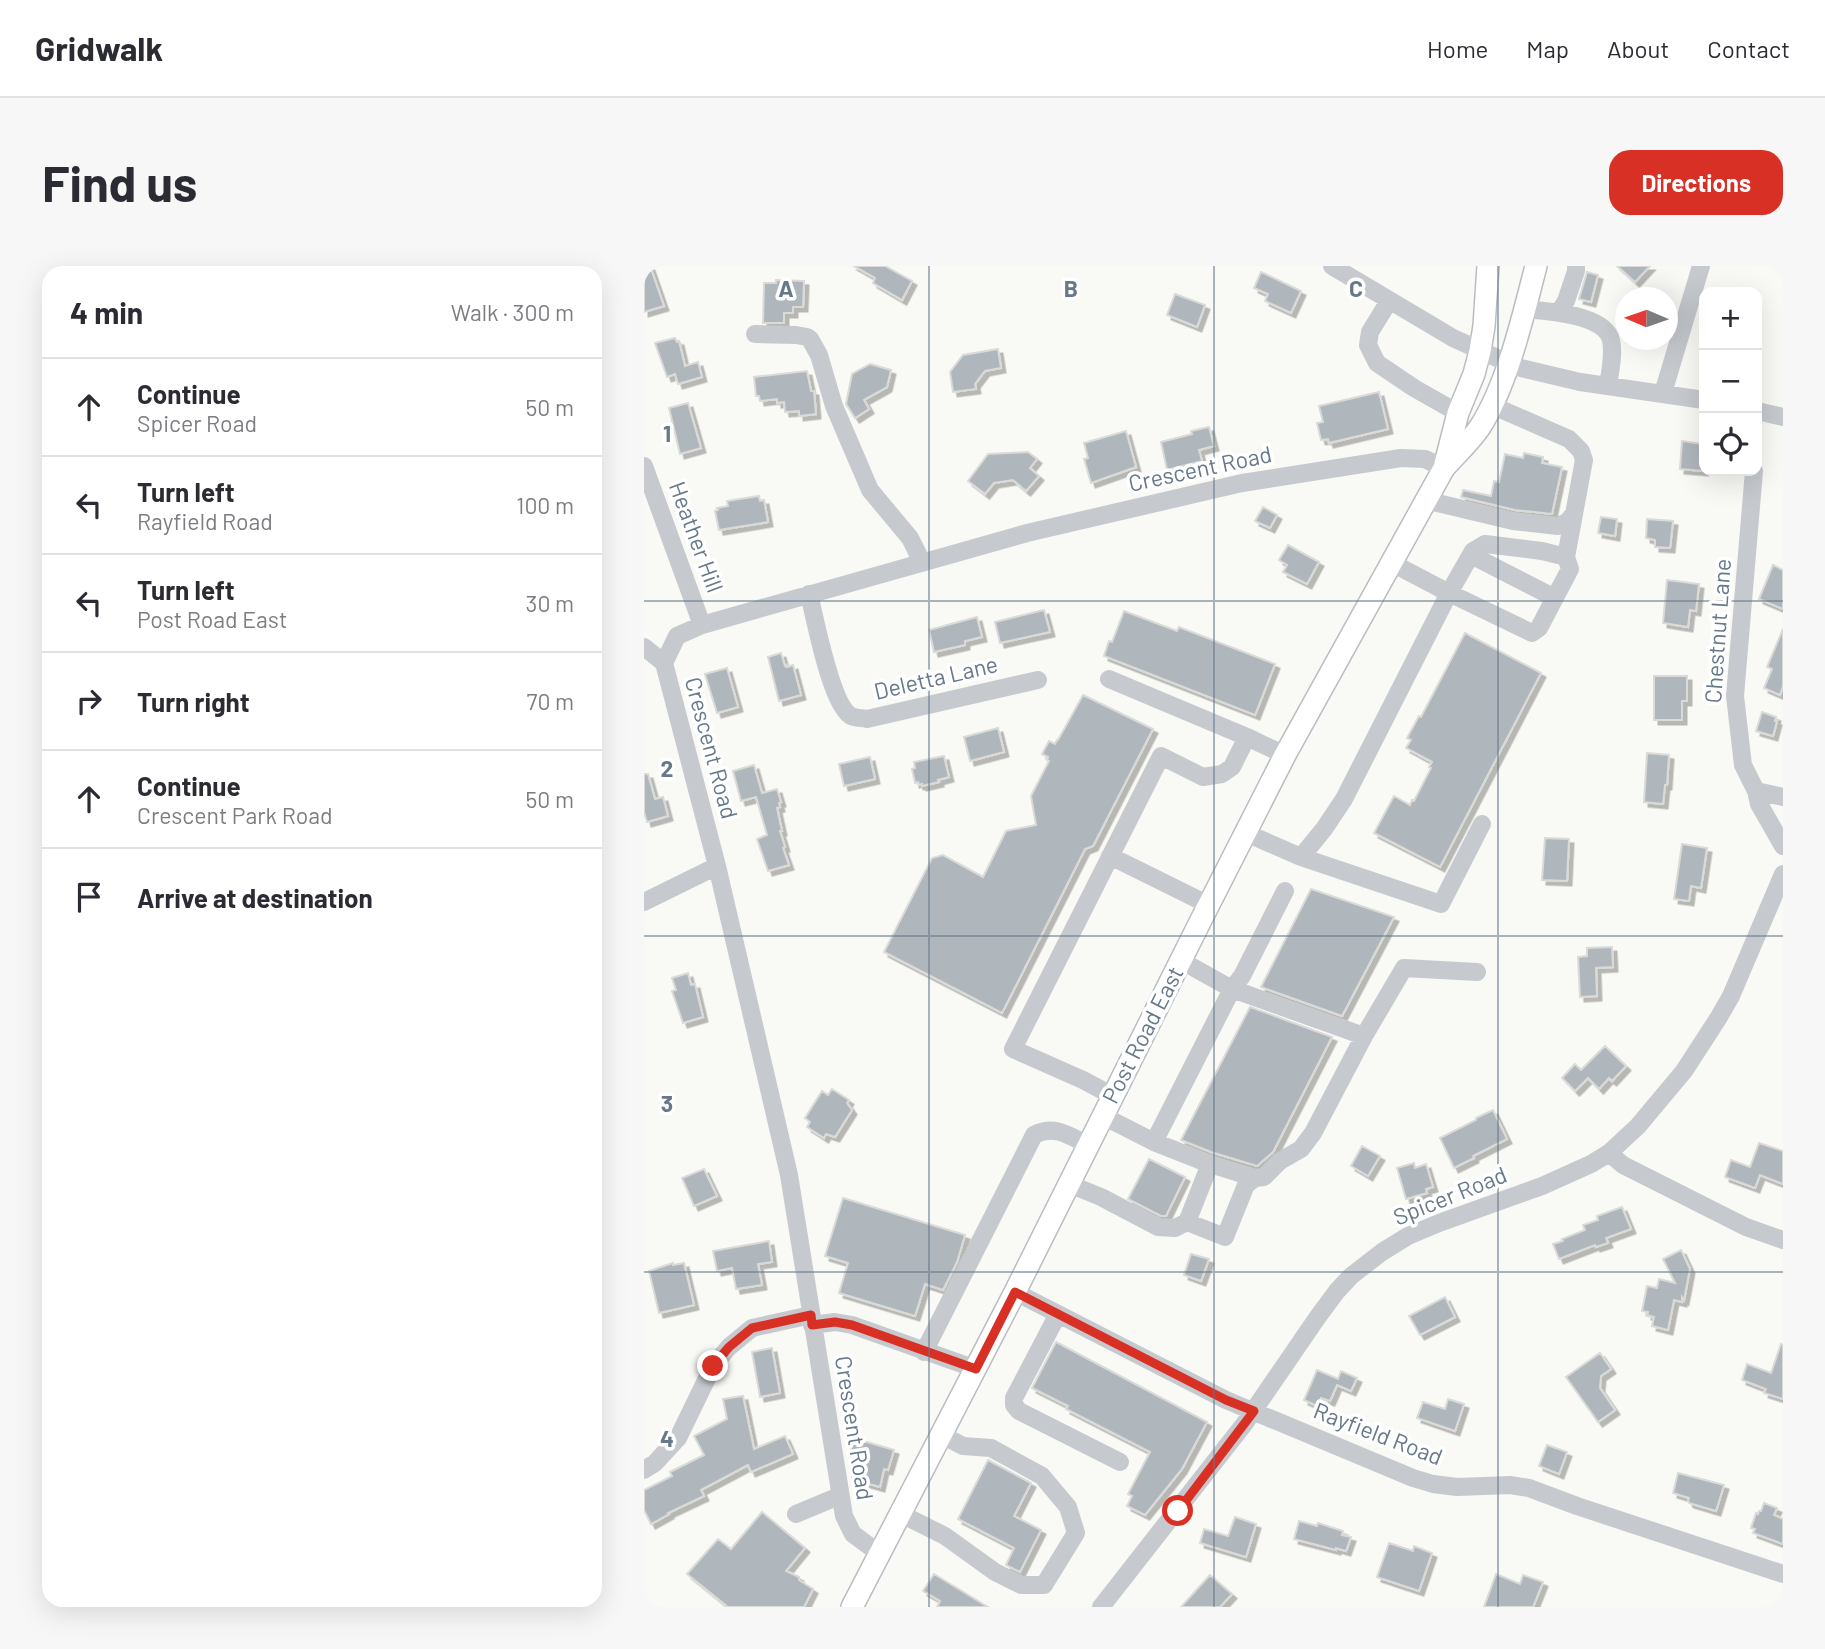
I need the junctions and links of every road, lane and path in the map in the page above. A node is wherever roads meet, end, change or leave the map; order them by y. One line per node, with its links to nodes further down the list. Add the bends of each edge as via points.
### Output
1 (1332, 266): 6 (street)
2 (1488, 266): 10 (main road, Post Road East)
3 (1536, 266): 7 (main road, Post Road East)
4 (1576, 266): 8 (street)
5 (1701, 266): 13 (street)
6 (1389, 300): 10 (street); 16 (street, via 1370,332 1368,345 1377,363)
7 (1525, 309): 8 (street); 11 (main road, Post Road East)
8 (1559, 312): 12 (street, via 1595,323 1609,335)
9 (755, 334): 26 (street, via 810,340 866,483 910,538)
10 (1480, 351): 11 (street); 16 (main road, Post Road East)
11 (1508, 363): 12 (street); 15 (main road, Post Road East)
12 (1608, 386): 13 (street)
13 (1663, 393): 14 (street)
14 (1699, 399)
15 (1491, 405): 20 (main road, Post Road East, via 1479,428); 23 (street, via 1569,439 1581,451 1584,460)
16 (1458, 413): 20 (main road, Post Road East)
17 (1762, 416): 18 (street)
18 (1783, 417)
19 (644, 466): 31 (street, Heather Hill)
20 (1444, 468): 22 (main road, Post Road East); 26 (street, Crescent Road, via 1401,458 1242,483)
21 (1754, 476): 38 (street, Chestnut Lane, via 1735,696 1743,765)
22 (1425, 500): 23 (street, via 1513,521 1558,526); 27 (main road, Post Road East)
23 (1574, 514): 25 (street)
24 (1471, 555): 25 (street, via 1485,544); 28 (street); 30 (street)
25 (1566, 556): 30 (street, via 1570,569)
26 (922, 562): 29 (street, Crescent Road)
27 (1390, 562): 28 (street); 37 (main road, Post Road East)
28 (1449, 593): 30 (street, via 1532,633); 44 (street, via 1344,799)
29 (808, 594): 31 (street, Crescent Road); 34 (street, Deletta Lane, via 832,687 851,716 867,719)
30 (1555, 598)
31 (702, 625): 33 (street, Crescent Road, via 677,636)
32 (644, 647): 33 (street)
33 (664, 663): 45 (street, Crescent Road)
34 (1038, 680)
35 (1109, 680): 36 (street)
36 (1247, 737): 37 (street); 43 (street, via 1232,767 1222,774 1203,777 1161,755)
37 (1285, 755): 41 (main road, Post Road East)
38 (1756, 791): 39 (street); 42 (street, Chestnut Lane)
39 (1783, 797)
40 (1482, 824): 44 (street, via 1441,904)
41 (1246, 832): 44 (street); 49 (main road, Post Road East)
42 (1783, 846)
43 (1110, 856): 49 (street); 54 (street, via 1013,1049)
44 (1301, 857)
45 (717, 866): 48 (street); 66 (street, Crescent Road, via 789,1175)
46 (1783, 874): 58 (street, Spicer Road, via 1731,996 1707,1037 1638,1126)
47 (1285, 891): 52 (street)
48 (644, 902)
49 (1209, 905): 50 (main road, Post Road East)
50 (1180, 960): 52 (street); 54 (main road, Post Road East)
51 (1477, 972): 53 (street, via 1404,968)
52 (1232, 989): 53 (street); 56 (street)
53 (1364, 1036): 60 (street, via 1301,1149 1264,1177)
54 (1113, 1096): 55 (main road, Post Road East)
55 (1102, 1116): 56 (street); 57 (main road, Post Road East)
56 (1154, 1142): 59 (street)
57 (1088, 1145): 61 (main road, Post Road East); 67 (street, via 1058,1130 1034,1135)
58 (1609, 1153): 63 (street, via 1623,1165); 69 (street, Spicer Road, via 1559,1179 1421,1230 1371,1259 1337,1291)
59 (1210, 1164): 60 (street); 62 (street)
60 (1255, 1178): 62 (street, via 1241,1196 1225,1237)
61 (1069, 1184): 62 (street, via 1158,1227); 64 (main road, Post Road East)
62 (1187, 1223)
63 (1783, 1241)
64 (1015, 1292): 65 (street, Rayfield Road); 68 (main road, Post Road East)
65 (1058, 1314): 69 (street, Rayfield Road); 71 (street, via 1014,1405)
66 (812, 1320): 67 (street, via 852,1325); 72 (street, via 752,1328 729,1347 713,1366 678,1437); 73 (street, Crescent Road)
67 (924, 1352): 68 (street)
68 (976, 1369): 70 (main road, Post Road East)
69 (1254, 1411): 77 (street, Rayfield Road, via 1423,1481 1457,1487 1529,1488); 79 (street, Spicer Road)
70 (942, 1435): 75 (main road, Post Road East); 75 (street, via 963,1446 991,1448 1042,1476 1068,1507 1076,1533 1044,1585 1021,1585)
71 (1120, 1462)
72 (644, 1470)
73 (839, 1496): 74 (street); 76 (street, Crescent Road, via 848,1526)
74 (796, 1514)
75 (901, 1514): 76 (main road, Post Road East)
76 (880, 1554): 78 (main road, Post Road East)
77 (1783, 1574)
78 (852, 1607)
79 (1101, 1607)

